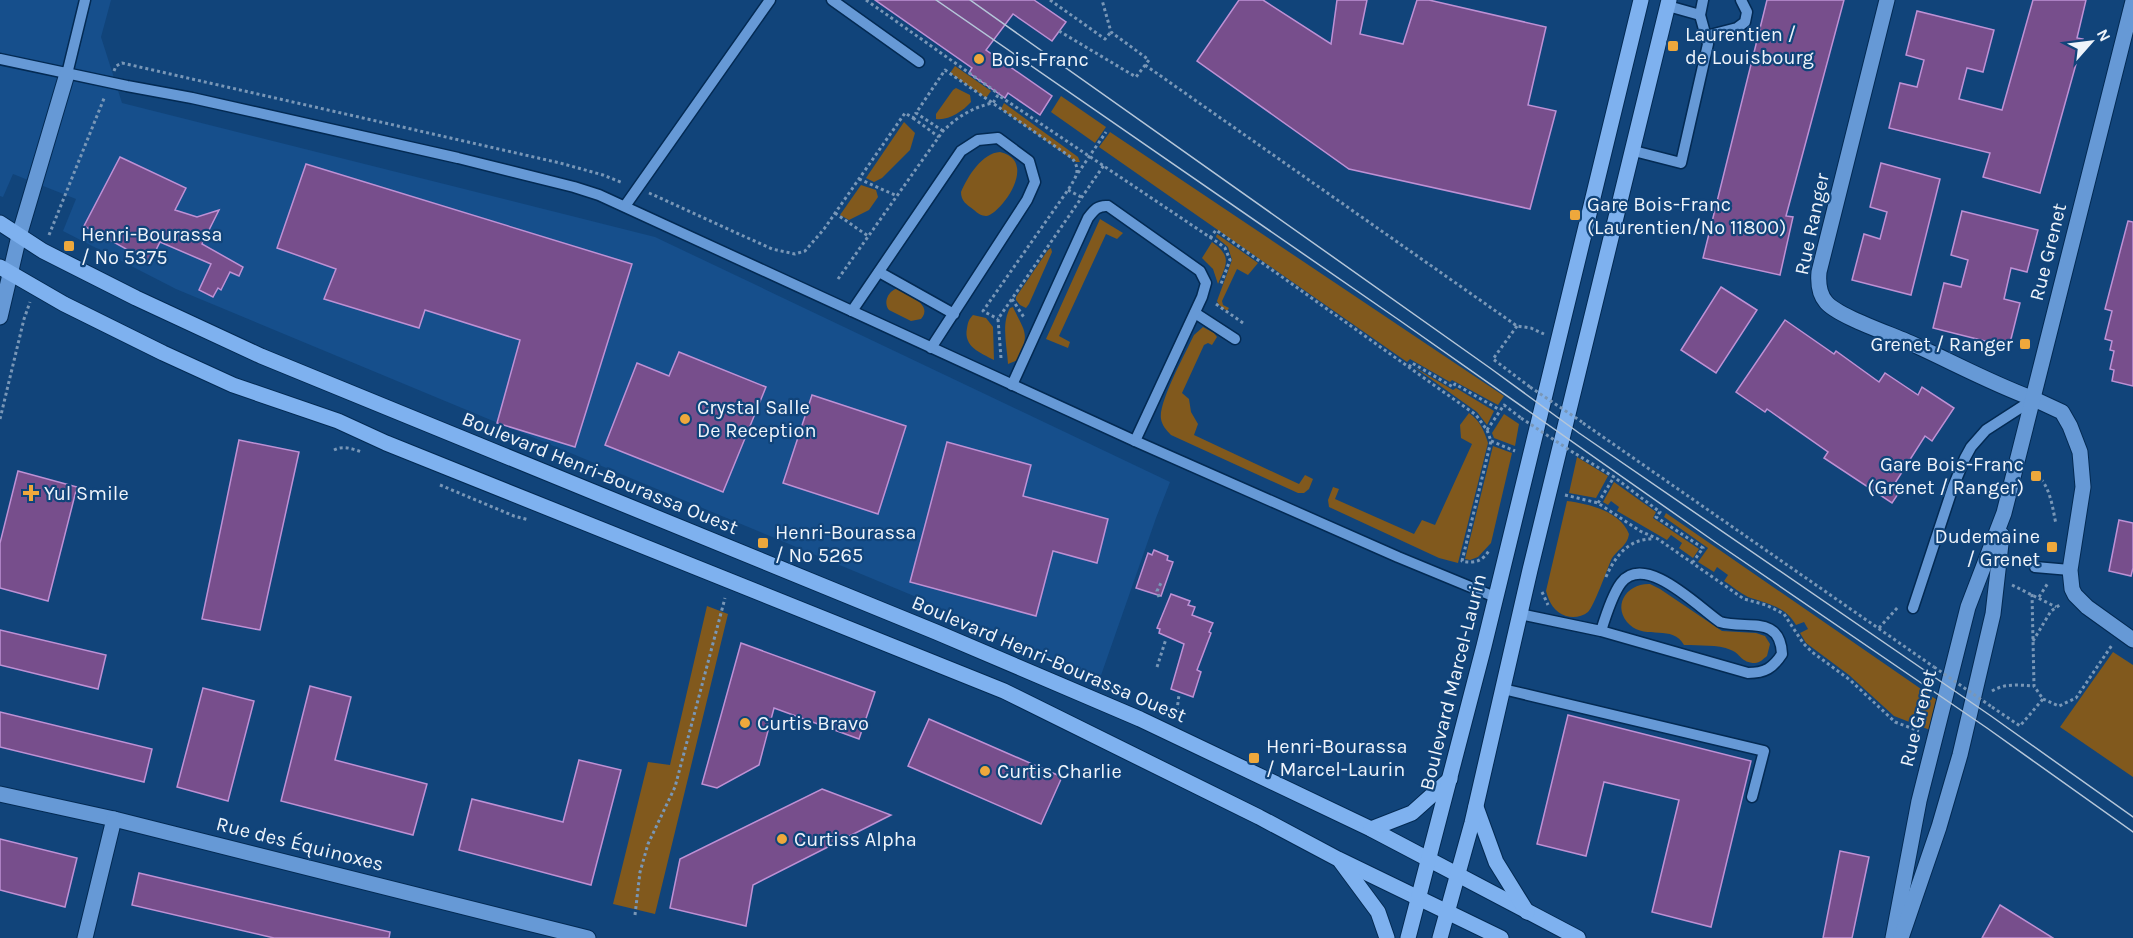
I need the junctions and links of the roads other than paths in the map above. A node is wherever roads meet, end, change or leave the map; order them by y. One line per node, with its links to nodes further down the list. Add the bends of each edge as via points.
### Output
1 (85, 0): 14 (lane)
2 (770, 0): 16 (lane)
3 (832, 0): 13 (lane)
4 (1641, 0): 33 (main road, Boulevard Marcel-Laurin)
5 (1703, 0): 10 (lane)
6 (1741, 0): 11 (lane, via 1747,12 1744,22 1737,28)
7 (1887, 0): 28 (street, Rue Ranger, via 1819,272 1822,296 1846,315)
8 (2133, 1): 28 (street, Rue Grenet)
9 (1669, 3): 10 (lane); 15 (main road)
10 (1700, 15): 11 (lane)
11 (1706, 36): 15 (lane, via 1708,44 1681,162)
12 (0, 59): 14 (lane)
13 (919, 62)
14 (67, 74): 16 (lane, via 458,158 573,187); 18 (street)
15 (1634, 151): 35 (main road)
16 (625, 206): 21 (lane)
17 (0, 223): 18 (main road, Boulevard Henri-Bourassa Ouest)
18 (19, 236): 19 (street); 44 (main road, Boulevard Henri-Bourassa Ouest, via 136,298 261,356 1010,662)
19 (6, 270): 24 (street); 45 (main road, via 98,322 233,385 338,421 1004,691)
20 (879, 272): 21 (lane); 23 (lane); 23 (lane, via 961,151 978,140 998,138 1029,160 1035,182 1028,200)
21 (852, 311): 26 (lane)
22 (1195, 313): 25 (lane); 27 (lane, via 1206,283 1200,271 1115,210 1102,205 1088,218); 29 (lane)
23 (954, 314): 26 (lane)
24 (0, 317)
25 (1235, 339)
26 (931, 348): 27 (lane)
27 (1012, 385): 29 (lane)
28 (2034, 399): 30 (street, Rue Grenet); 32 (street, Rue Ranger, via 2062,412 2080,452 2083,487); 34 (lane, via 1986,430 1965,458)
29 (1135, 441): 33 (lane)
30 (2004, 513): 58 (street, Rue Grenet, via 1968,607 1919,801); 59 (street, Rue Grenet, via 1993,614 1962,744)
31 (2035, 567): 32 (lane)
32 (2070, 570): 37 (street, via 2072,589 2079,601)
33 (1496, 597): 39 (main road, Boulevard Marcel-Laurin)
34 (1913, 608)
35 (1520, 614): 36 (lane); 38 (main road)
36 (1601, 632): 36 (lane, via 1749,673 1769,669 1782,654 1775,633 1765,627 1720,622 1662,579 1644,573 1632,575 1621,584)
37 (2133, 640)
38 (1503, 689): 41 (lane, via 1764,751); 42 (main road)
39 (1450, 779): 44 (main road, via 1412,813); 46 (main road, Boulevard Marcel-Laurin)
40 (0, 794): 43 (street, Rue des Équinoxes)
41 (1752, 797)
42 (1475, 806): 47 (main road); 50 (main road, via 1496,862)
43 (114, 819): 51 (street); 52 (street, Rue des Équinoxes)
44 (1371, 829): 46 (main road, Boulevard Henri-Bourassa Ouest)
45 (1338, 859): 48 (main road); 53 (main road, via 1378,912)
46 (1429, 860): 47 (main road, Boulevard Henri-Bourassa Ouest); 48 (main road, Boulevard Marcel-Laurin)
47 (1458, 876): 49 (main road); 50 (main road, Boulevard Henri-Bourassa Ouest)
48 (1419, 898): 49 (main road); 54 (main road, Boulevard Marcel-Laurin)
49 (1448, 911): 55 (main road); 56 (main road)
50 (1527, 912): 57 (main road, Boulevard Henri-Bourassa Ouest)
51 (85, 938)
52 (588, 938)
53 (1387, 938)
54 (1408, 938)
55 (1440, 938)
56 (1501, 938)
57 (1578, 938)
58 (1893, 938)
59 (1901, 938)

